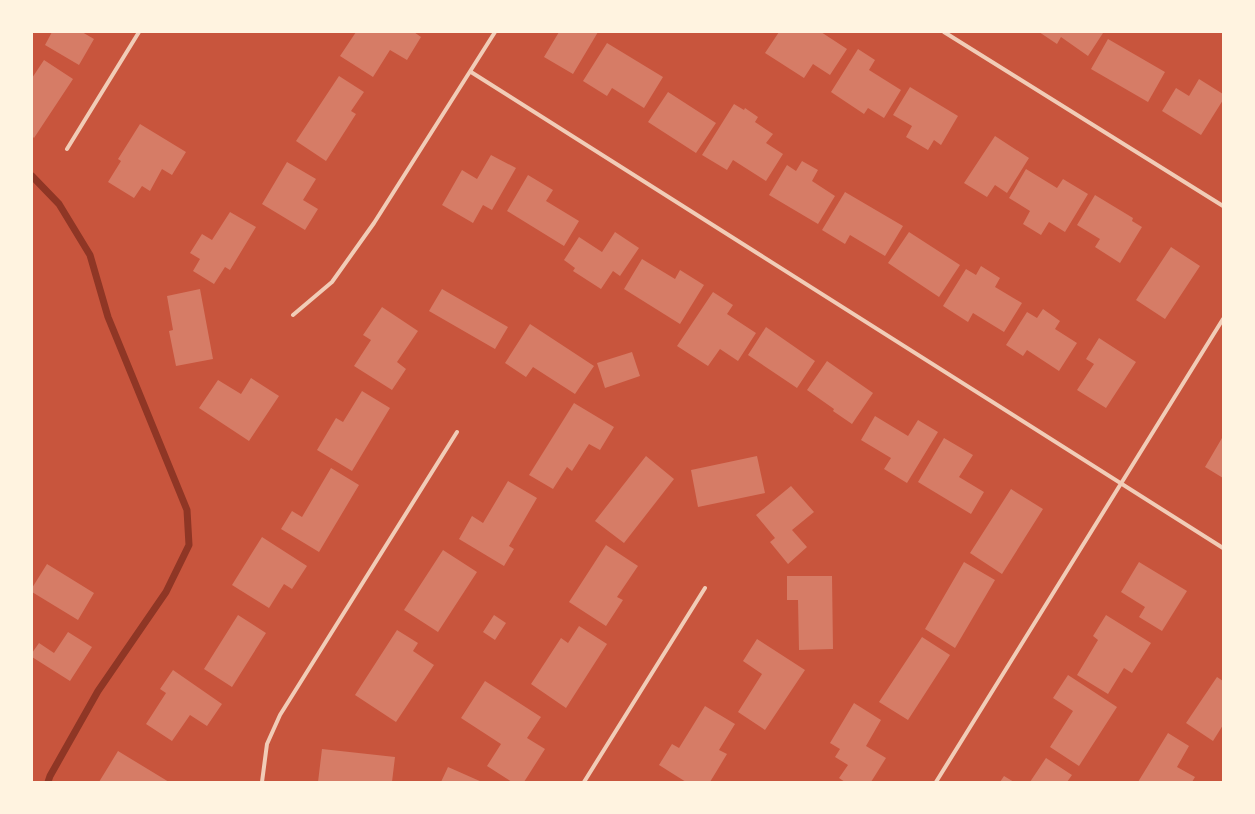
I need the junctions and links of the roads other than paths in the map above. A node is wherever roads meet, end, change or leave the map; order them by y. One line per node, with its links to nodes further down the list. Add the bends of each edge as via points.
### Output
1 (140, 32): 5 (street)
2 (496, 32): 4 (street)
3 (944, 32): 6 (street)
4 (471, 72): 7 (street, via 374,223 332,282); 10 (street)
5 (67, 149)
6 (1223, 206)
7 (292, 315)
8 (1223, 319): 10 (street)
9 (457, 432): 13 (street, via 280,715 267,744)
10 (1121, 484): 11 (street); 15 (street)
11 (1223, 548)
12 (705, 588): 14 (street)
13 (262, 782)
14 (584, 782)
15 (936, 782)

